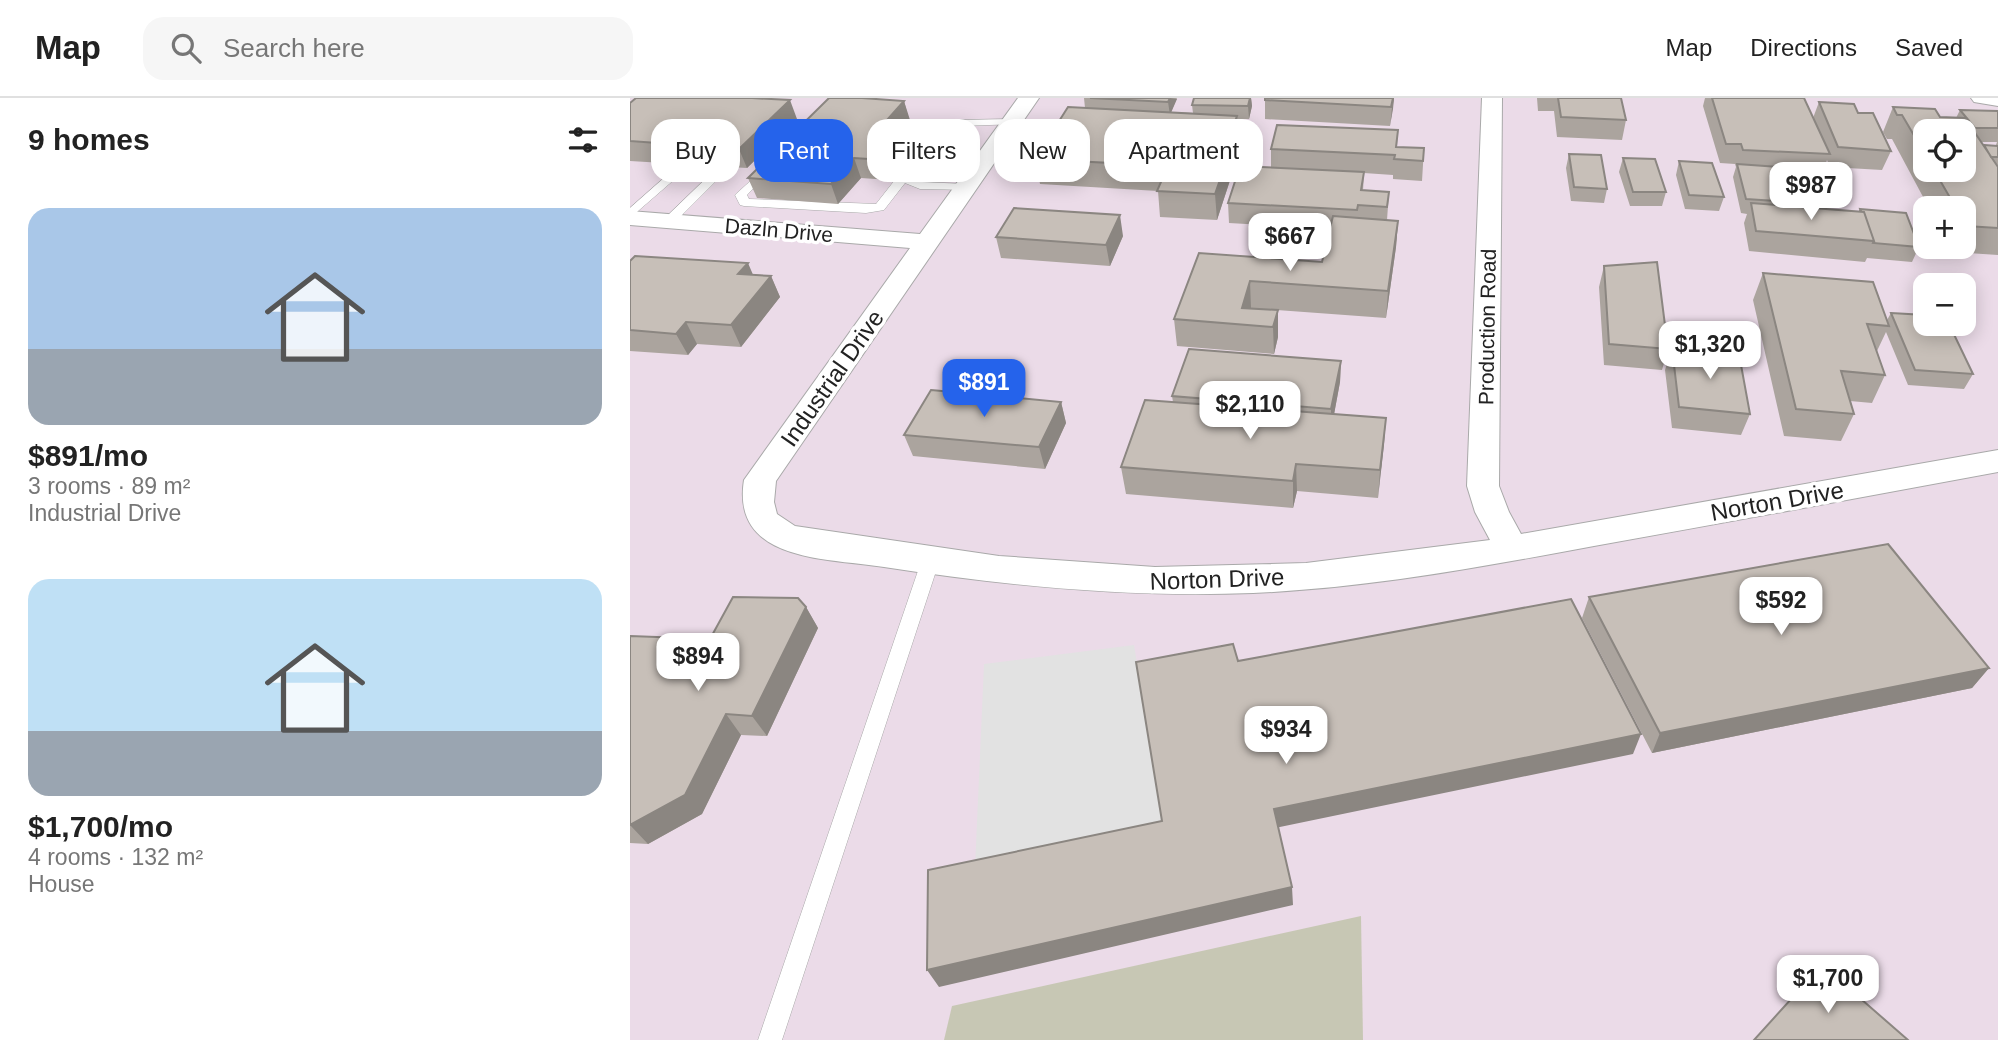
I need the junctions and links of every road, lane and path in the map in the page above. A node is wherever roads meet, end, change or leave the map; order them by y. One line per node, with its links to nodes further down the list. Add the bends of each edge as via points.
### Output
1 (1029, 98): 5 (street, Industrial Drive)
2 (1492, 98): 17 (street, Production Road, via 1483,486)
3 (1981, 98): 4 (street)
4 (1998, 100)
5 (1015, 119)
6 (994, 149): 12 (street, Industrial Drive)
7 (666, 182): 13 (lane)
8 (708, 182): 14 (lane)
9 (754, 182): 10 (lane, via 741,195 744,202 866,209 880,207)
10 (899, 182)
11 (912, 182): 12 (lane)
12 (966, 188): 15 (street, Industrial Drive)
13 (630, 216): 14 (street, Dazln Drive)
14 (668, 221): 15 (street, Dazln Drive)
15 (928, 242): 18 (street, Industrial Drive, via 760,480 756,502 772,531 794,540)
16 (1998, 461): 17 (street, Norton Drive)
17 (1512, 549): 18 (street, Norton Drive, via 1313,575 1209,581 1122,581)
18 (930, 562): 19 (lane)
19 (770, 1040)

